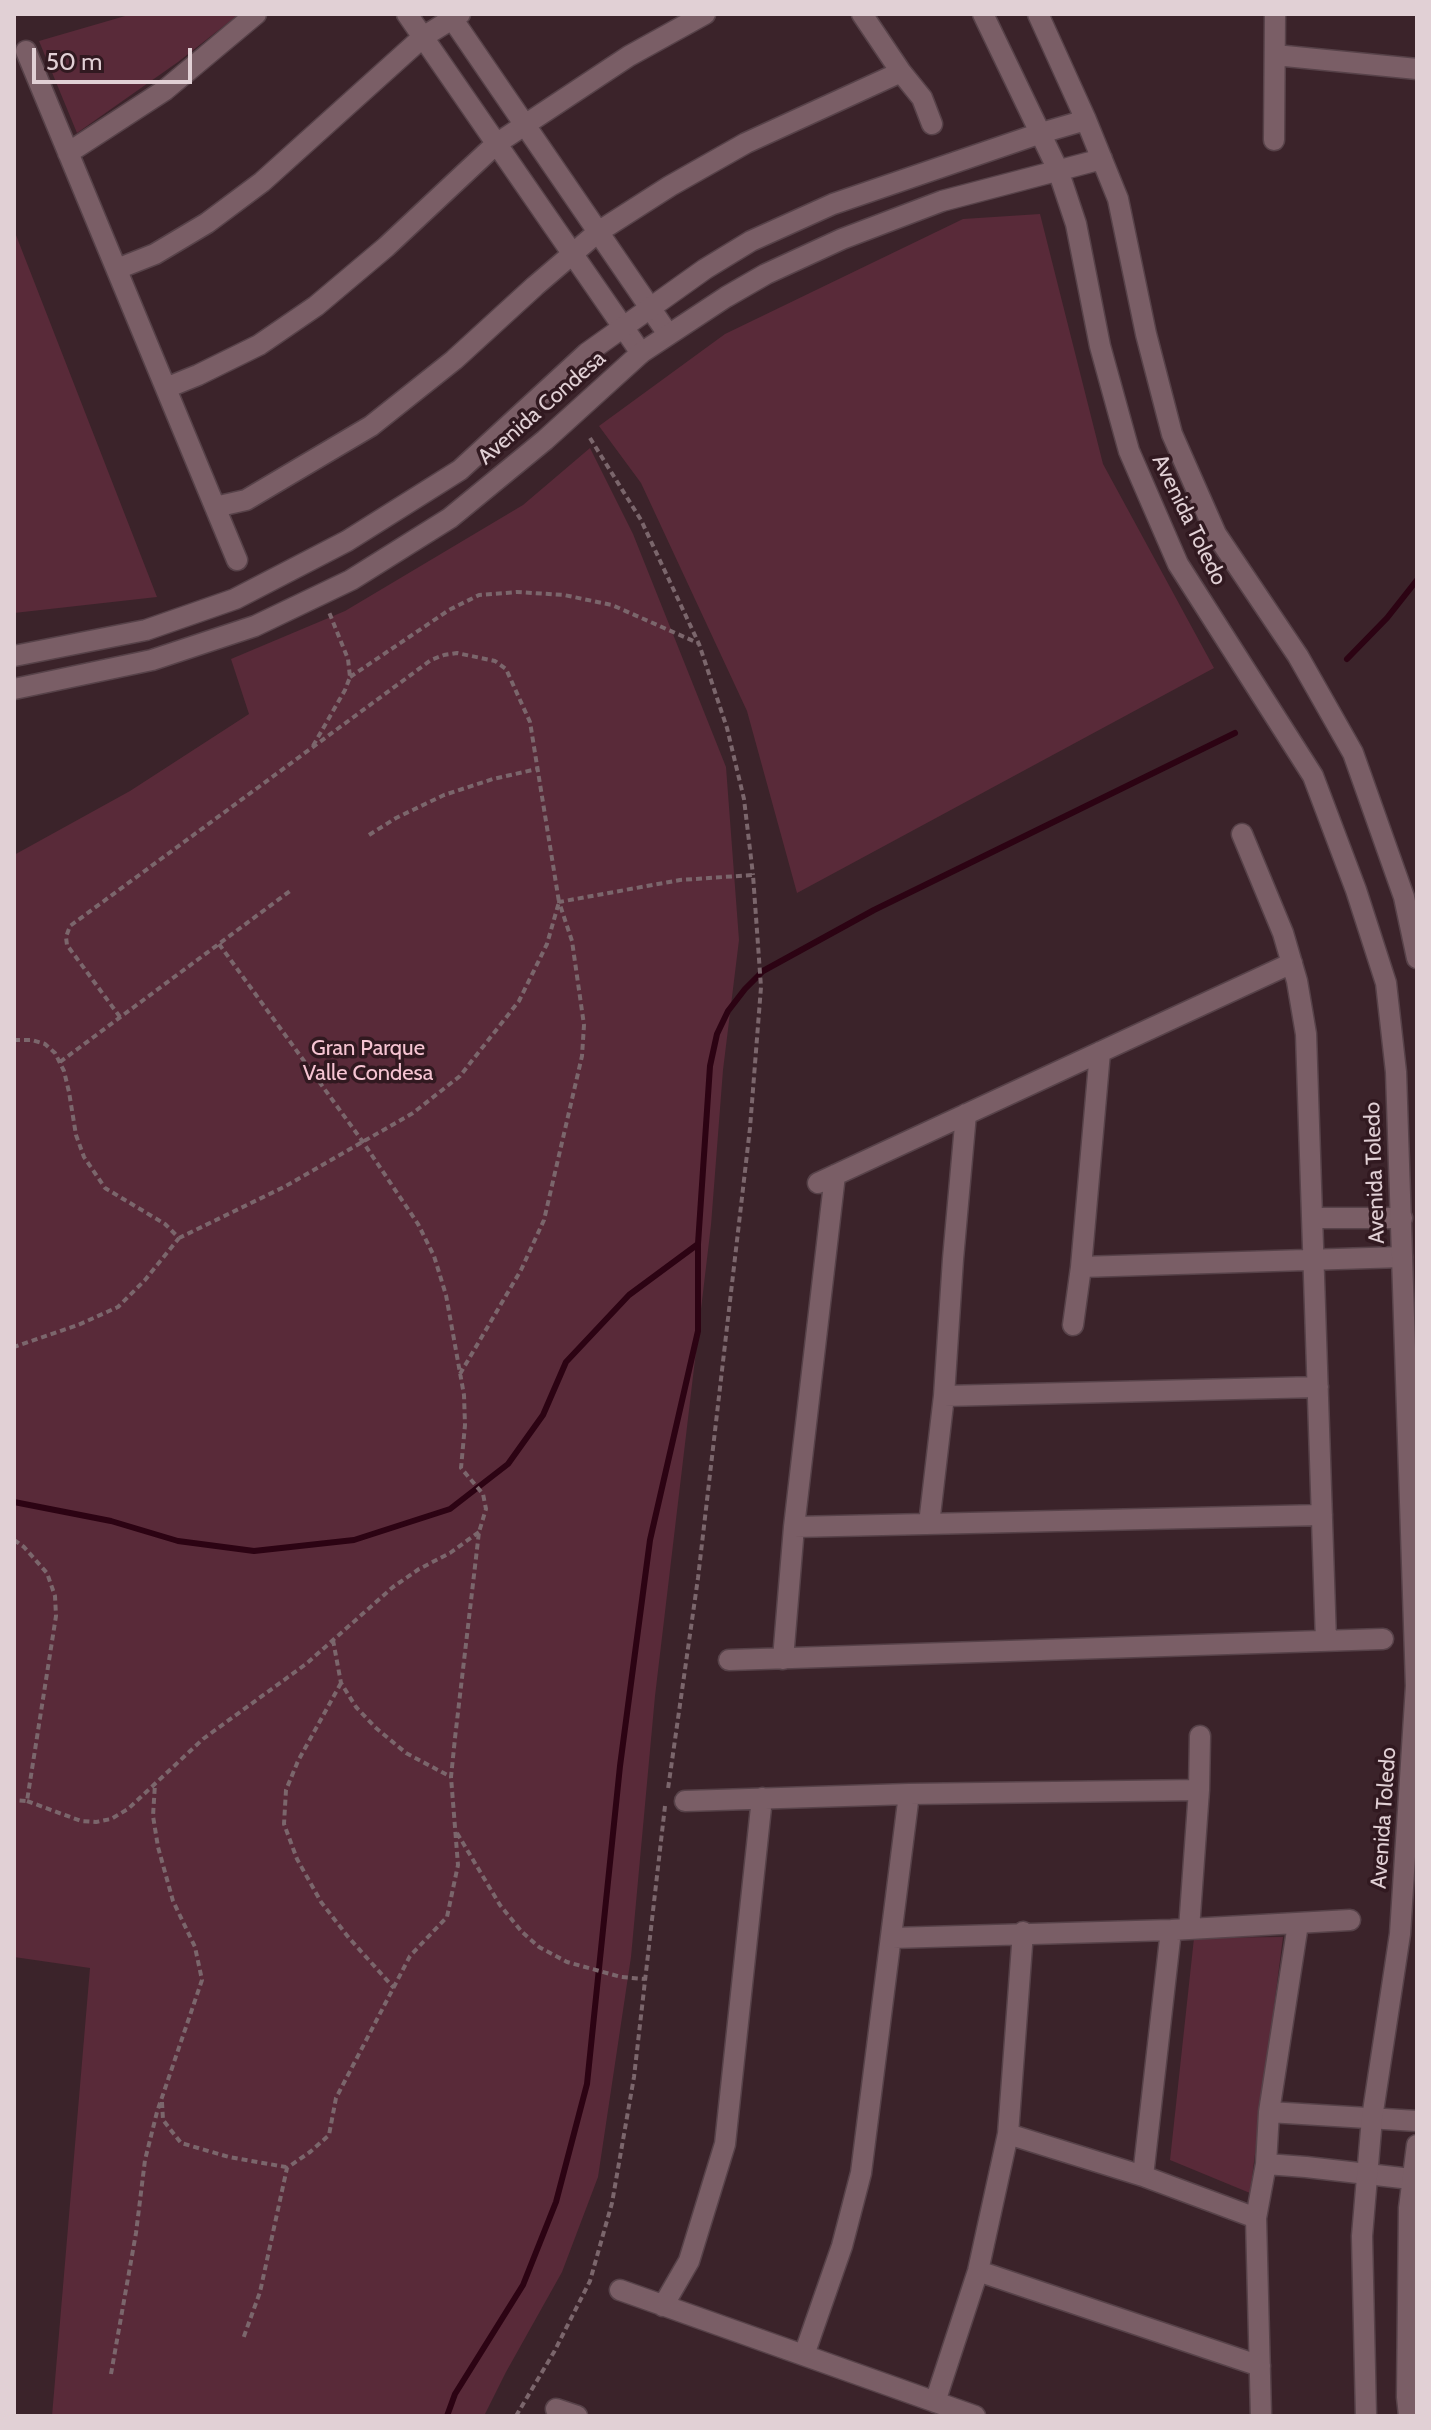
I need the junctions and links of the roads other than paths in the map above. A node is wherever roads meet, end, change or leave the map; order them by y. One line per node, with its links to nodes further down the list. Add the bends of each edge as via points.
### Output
1 (256, 14): 20 (street, via 165,90)
2 (407, 14): 9 (street)
3 (705, 14): 16 (street, via 629,56)
4 (862, 14): 13 (street)
5 (983, 14): 17 (street, Avenida Toledo)
6 (1038, 14): 14 (street, Avenida Toledo)
7 (1275, 14): 11 (street)
8 (454, 16): 9 (street); 16 (street)
9 (423, 37): 19 (street); 25 (street, via 262,182 207,223)
10 (26, 51): 20 (street)
11 (1275, 55): 12 (street); 18 (street)
12 (1417, 69)
13 (901, 72): 15 (street, via 922,98); 23 (street, via 746,143)
14 (1086, 120): 17 (street, Avenida Condesa); 21 (street, Avenida Toledo)
15 (932, 124)
16 (525, 125): 19 (street); 23 (street)
17 (1041, 133): 22 (street, Avenida Toledo); 26 (street, Avenida Condesa, via 833,204 751,241)
18 (1274, 140)
19 (496, 144): 24 (street); 30 (street, via 316,306 259,345)
20 (68, 153): 25 (street)
21 (1102, 159): 22 (street, Avenida Condesa); 36 (street, Avenida Toledo, via 1118,199 1172,434 1216,534 1298,656 1353,753 1404,897)
22 (1058, 170): 28 (street, Avenida Condesa, via 942,201 842,239 766,274); 41 (street, Avenida Toledo, via 1076,224 1100,346 1129,451 1178,564 1313,776 1356,890 1386,983)
23 (598, 232): 24 (street); 26 (street)
24 (572, 254): 27 (street); 31 (street, via 371,426 246,500)
25 (117, 269): 30 (street)
26 (650, 306): 27 (street, Avenida Condesa); 28 (street)
27 (622, 327): 29 (street); 33 (street, Avenida Condesa, via 460,470 347,541 235,599 146,630)
28 (668, 334): 29 (street, Avenida Condesa)
29 (641, 353): 34 (street, Avenida Condesa, via 450,518 351,580 255,626 152,660)
30 (166, 388): 31 (street)
31 (215, 507): 32 (street)
32 (237, 560)
33 (14, 656)
34 (14, 689)
35 (1242, 834): 37 (street)
36 (1417, 958)
37 (1292, 963): 38 (street); 40 (street, via 1306,1034)
38 (1100, 1052): 39 (street); 43 (street)
39 (966, 1114): 46 (street); 49 (street, via 826,1179)
40 (1313, 1218): 41 (street); 42 (street)
41 (1406, 1237): 42 (street); 65 (street, Avenida Toledo, via 1416,1686 1400,1934)
42 (1314, 1259): 43 (street); 45 (street)
43 (1081, 1267): 44 (street)
44 (1073, 1325)
45 (1318, 1387): 46 (street); 47 (street)
46 (944, 1396): 48 (street)
47 (1322, 1515): 48 (street); 51 (street)
48 (929, 1524): 49 (street)
49 (794, 1527): 52 (street)
50 (1383, 1639): 51 (street)
51 (1326, 1641): 52 (street)
52 (783, 1659): 53 (street)
53 (729, 1660)
54 (1200, 1736): 55 (street)
55 (1199, 1790): 56 (street); 61 (street)
56 (909, 1794): 57 (street); 63 (street)
57 (762, 1798): 58 (street); 76 (street, via 725,2144 689,2261)
58 (685, 1801)
59 (1350, 1920): 60 (street)
60 (1298, 1924): 61 (street); 64 (street)
61 (1180, 1929): 62 (street); 71 (street)
62 (1023, 1932): 63 (street); 67 (street)
63 (892, 1938): 77 (street, via 861,2173)
64 (1269, 2112): 65 (street); 69 (street)
65 (1372, 2118): 66 (street); 70 (street, Avenida Toledo)
66 (1417, 2121)
67 (1008, 2134): 71 (street); 74 (street)
68 (1417, 2145): 72 (street)
69 (1266, 2164): 70 (street); 73 (street)
70 (1368, 2174): 72 (street); 84 (street, Avenida Toledo, via 1362,2236)
71 (1143, 2176): 73 (street)
72 (1411, 2179): 85 (street)
73 (1256, 2218): 78 (street)
74 (978, 2271): 78 (street); 79 (street)
75 (620, 2290): 76 (street)
76 (663, 2306): 77 (street)
77 (804, 2355): 79 (street)
78 (1260, 2366): 83 (street)
79 (935, 2402): 82 (street)
80 (556, 2409): 81 (street)
81 (577, 2416)
82 (975, 2416)
83 (1261, 2416)
84 (1366, 2416)
85 (1409, 2416)

